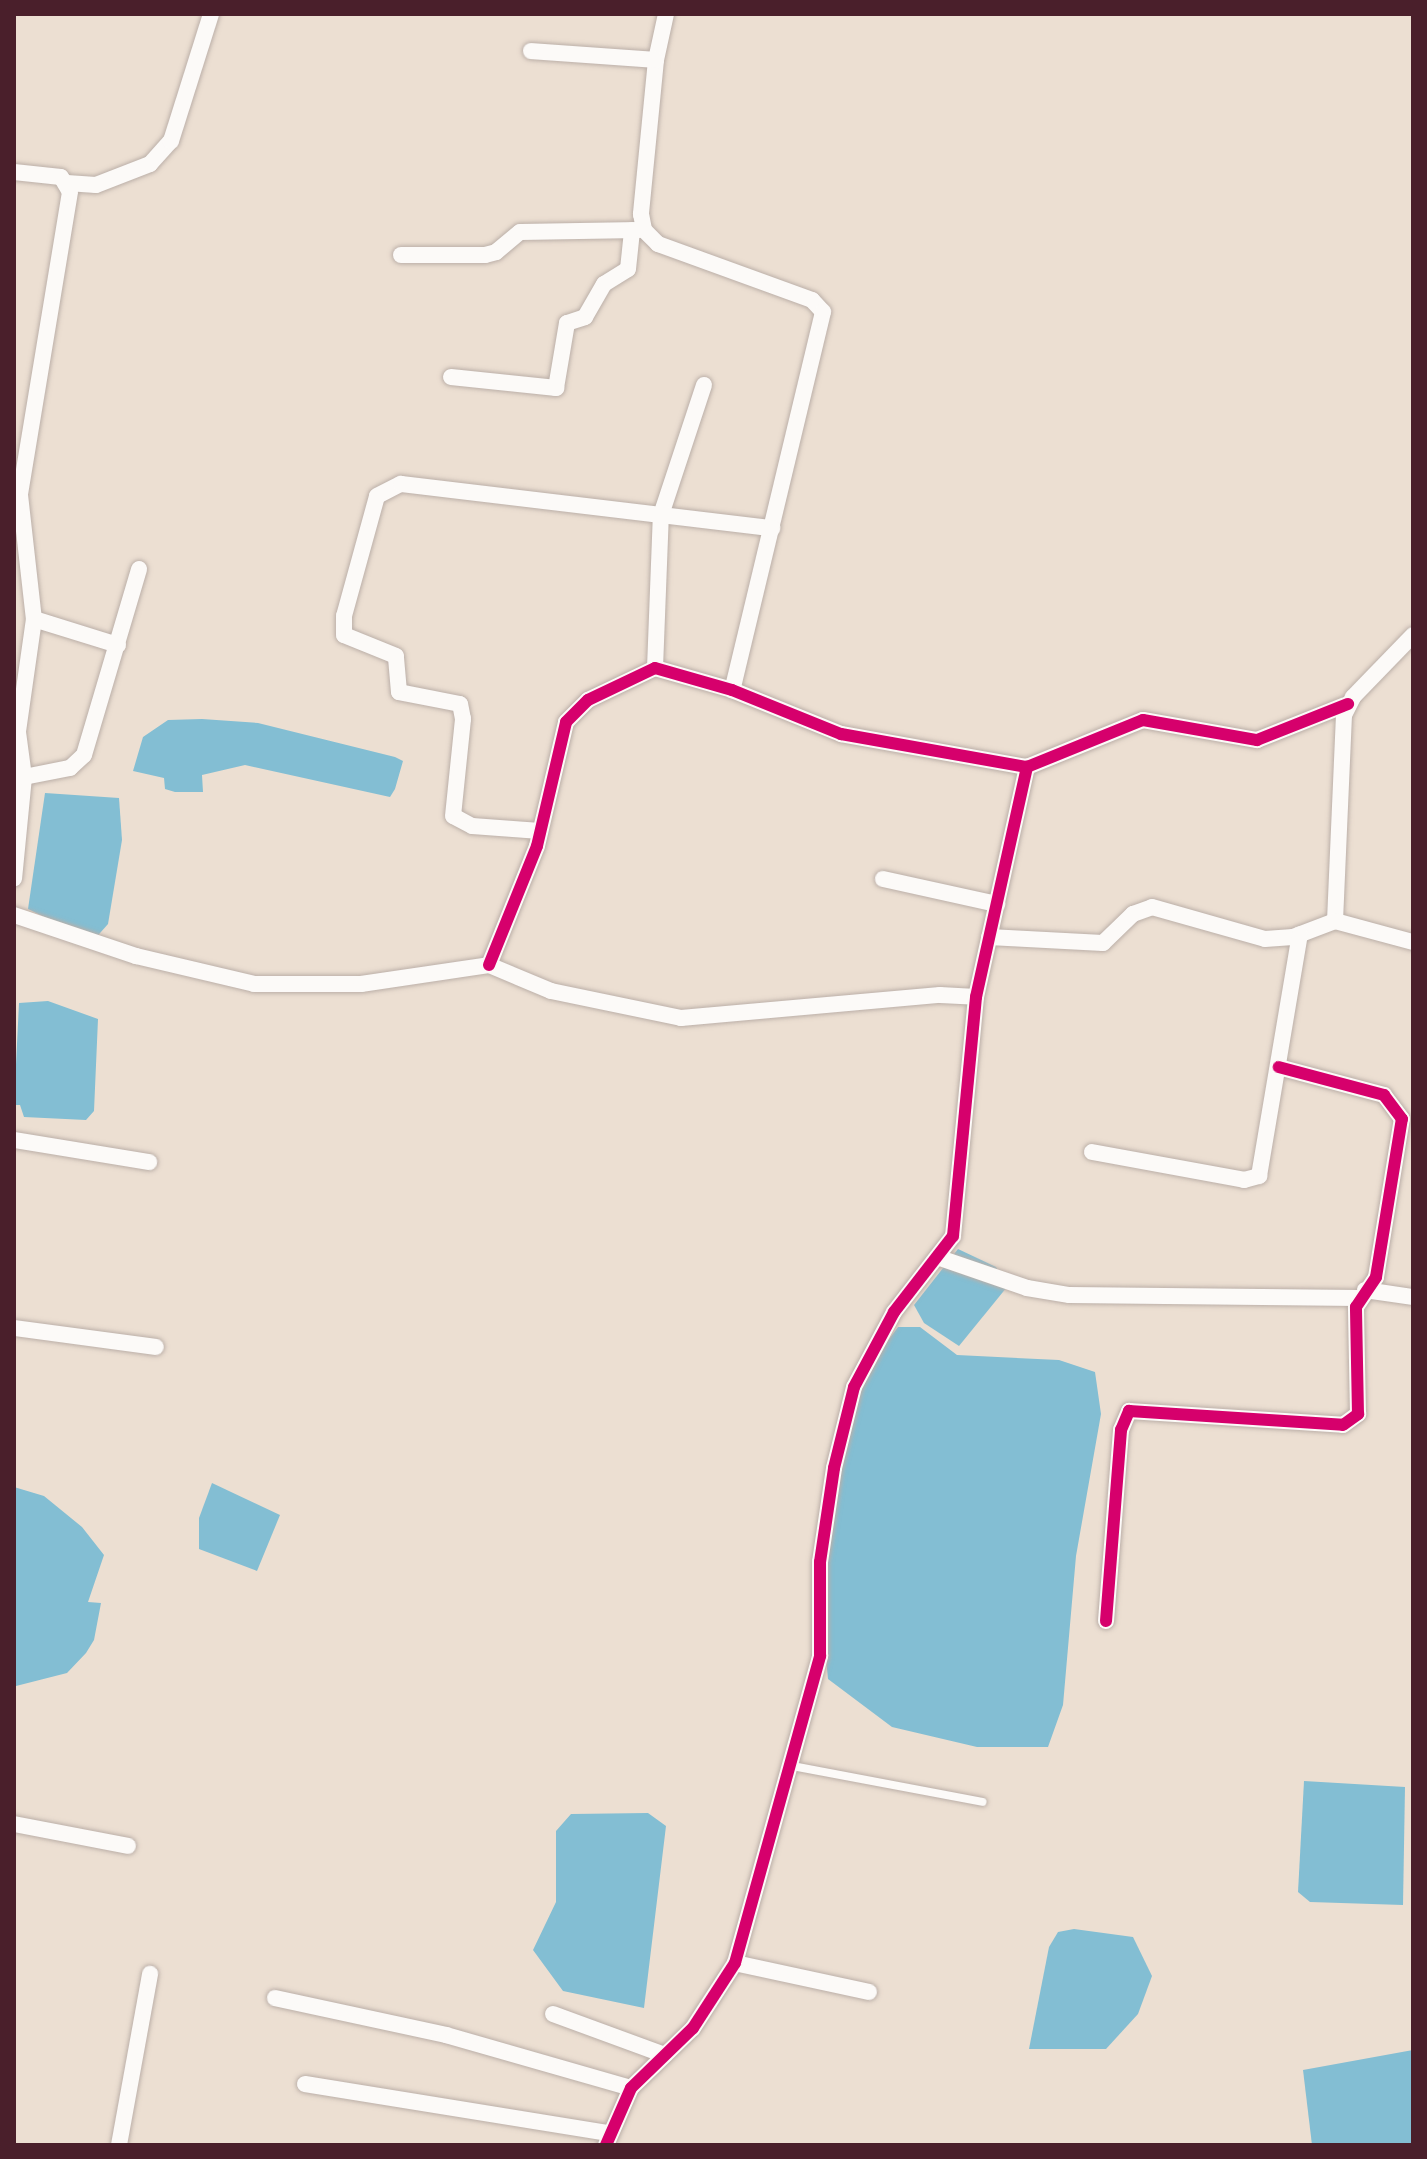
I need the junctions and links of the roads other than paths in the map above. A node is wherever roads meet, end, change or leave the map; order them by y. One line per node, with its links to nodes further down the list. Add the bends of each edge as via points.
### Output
1 (211, 14): 6 (street, via 171,141 150,164 123,175 96,185)
2 (666, 14): 4 (street)
3 (531, 51): 4 (street)
4 (656, 60): 7 (street)
5 (14, 172): 6 (street, via 61,177)
6 (67, 183): 11 (street, via 70,192)
7 (638, 230): 8 (street, via 520,232 485,255); 9 (street, via 628,269 604,284 585,317 567,323 556,388); 13 (street, via 658,244 820,305 823,325)
8 (401, 255)
9 (451, 377)
10 (704, 385): 12 (street)
11 (19, 472): 15 (street, via 19,518)
12 (661, 515): 13 (street); 18 (street); 24 (street, via 401,484 377,496 344,616 344,635 396,656 399,692 460,704 453,816 472,826)
13 (772, 528): 19 (street)
14 (139, 569): 17 (street)
15 (34, 619): 17 (street); 21 (street)
16 (1413, 635): 20 (street)
17 (118, 645): 23 (street, via 89,745 78,764)
18 (655, 668): 19 (street); 24 (street, via 575,709 559,740)
19 (732, 690): 22 (street, via 841,734)
20 (1348, 704): 22 (street, via 1257,740 1143,720); 29 (street)
21 (17, 715): 23 (street)
22 (1027, 767): 27 (street)
23 (24, 777): 25 (street)
24 (540, 831): 33 (street)
25 (14, 879)
26 (883, 879): 27 (street)
27 (997, 904): 31 (street)
28 (14, 915): 33 (street, via 136,956 254,984 361,984)
29 (1335, 921): 30 (street); 32 (street)
30 (1300, 934): 31 (street, via 1265,939 1143,907 1103,943); 35 (street)
31 (989, 937): 34 (street)
32 (1413, 942)
33 (489, 965): 34 (street, via 551,991 681,1018 940,995)
34 (976, 997): 39 (street, via 953,1236)
35 (1279, 1067): 37 (street, via 1263,1168 1252,1180); 40 (street, via 1384,1095 1399,1109 1376,1277)
36 (14, 1140): 38 (street)
37 (1092, 1152)
38 (149, 1162)
39 (937, 1257): 40 (street, via 1027,1288 1069,1295); 45 (street, via 894,1312 854,1387 834,1468 820,1562 820,1656)
40 (1362, 1294): 41 (street); 44 (street, via 1358,1405 1352,1421 1129,1411 1121,1430)
41 (1413, 1297)
42 (14, 1328): 43 (street)
43 (156, 1347)
44 (1106, 1621)
45 (786, 1765): 46 (lane); 49 (street)
46 (983, 1802)
47 (14, 1824): 48 (street)
48 (128, 1846)
49 (735, 1963): 51 (street); 54 (street, via 716,2000)
50 (150, 1974): 58 (street)
51 (869, 1992)
52 (275, 1998): 56 (street, via 446,2035)
53 (553, 2014): 54 (street)
54 (665, 2055): 56 (street)
55 (305, 2084): 57 (street)
56 (631, 2088): 57 (street)
57 (607, 2139)
58 (119, 2145)

